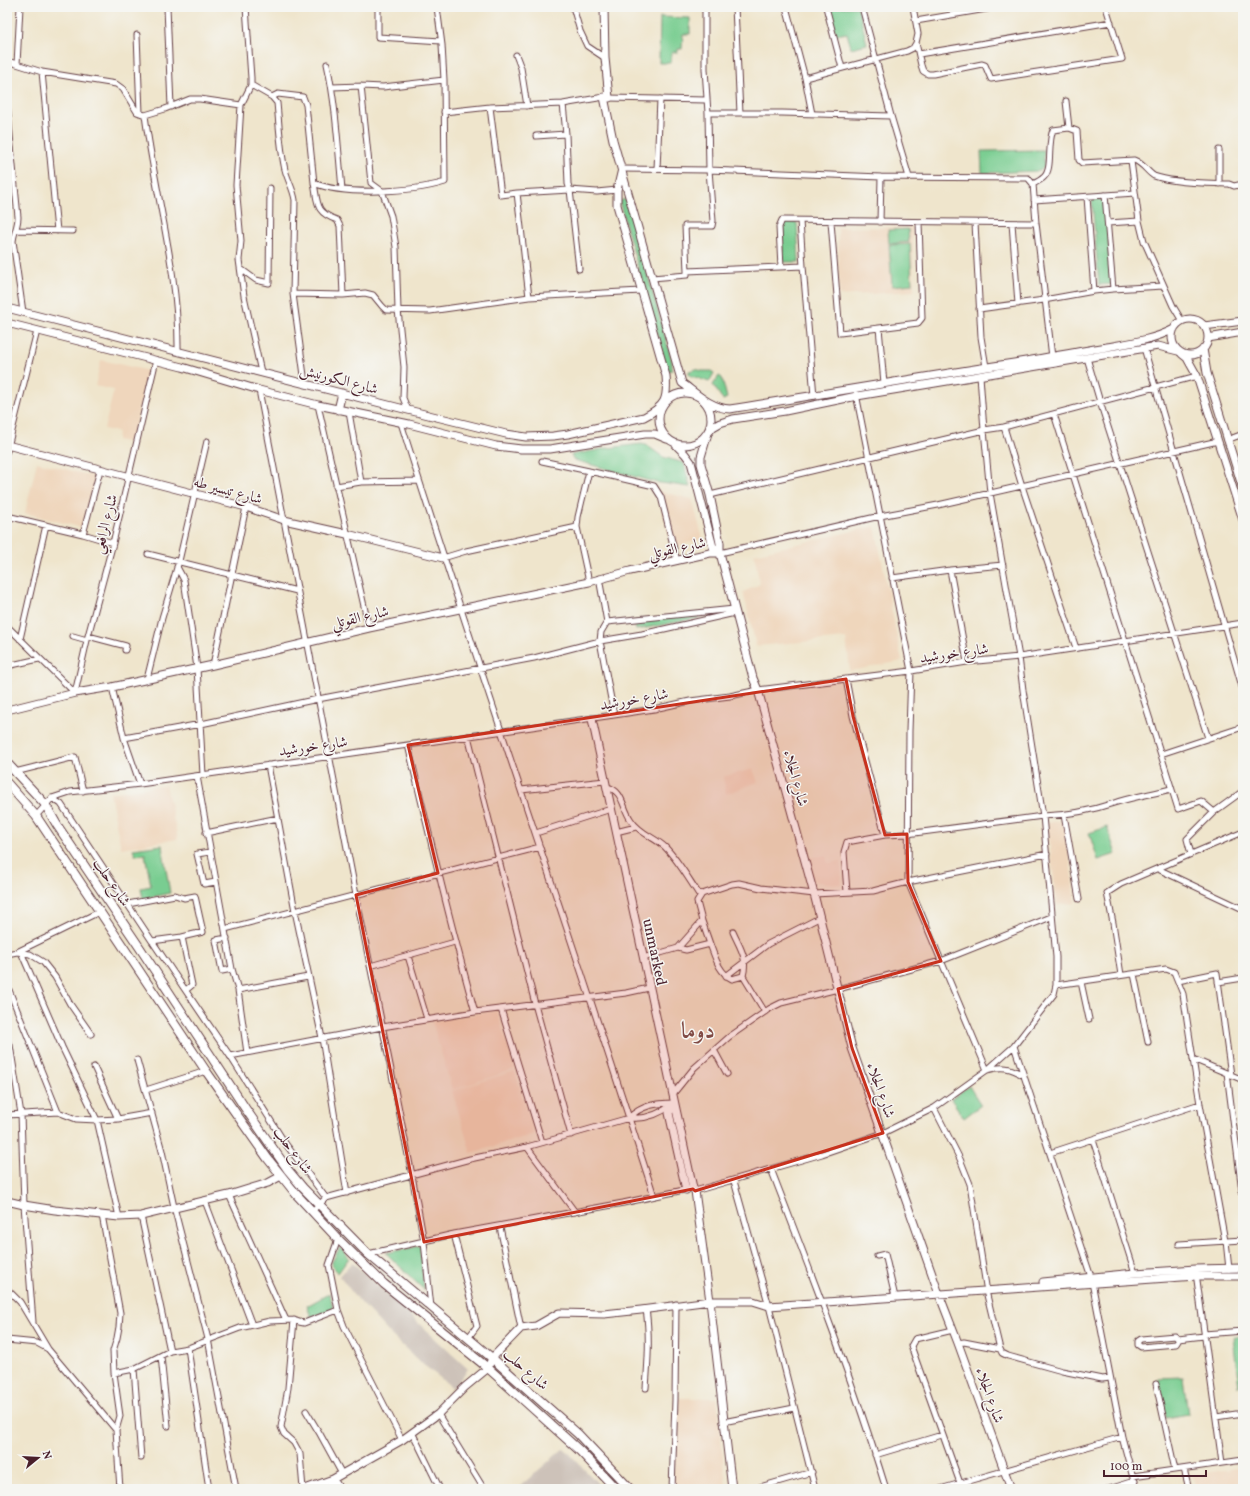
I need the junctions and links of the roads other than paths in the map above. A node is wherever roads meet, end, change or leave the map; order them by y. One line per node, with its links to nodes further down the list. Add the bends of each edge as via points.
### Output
1 (20, 7): 26 (street)
2 (167, 7): 44 (street)
3 (246, 7): 32 (street)
4 (378, 7): 19 (street, via 378,37)
5 (437, 7): 19 (street)
6 (574, 7): 23 (street, via 587,46)
7 (604, 7): 23 (street)
8 (705, 7): 38 (street)
9 (735, 7): 48 (street)
10 (786, 7): 30 (street)
11 (826, 7): 28 (street)
12 (862, 7): 24 (street)
13 (913, 7): 16 (street)
14 (998, 7): 16 (street)
15 (1106, 7): 17 (street)
16 (916, 21): 20 (street)
17 (1111, 22): 21 (street); 21 (street, via 1122,59 991,79 985,65 982,64 928,74 923,71)
18 (137, 35): 49 (street)
19 (441, 41): 31 (street)
20 (916, 42): 21 (street); 24 (street, via 907,51)
21 (919, 54)
22 (516, 55): 43 (street, via 521,68)
23 (605, 58): 36 (street)
24 (876, 59): 28 (street); 51 (street)
25 (7, 61): 26 (street)
26 (17, 64): 29 (street)
27 (327, 64): 34 (street)
28 (842, 68): 30 (street)
29 (42, 72): 49 (street, via 116,84 123,89 137,112); 86 (street)
30 (804, 78): 50 (street)
31 (444, 80): 33 (street, via 383,87); 46 (street)
32 (251, 85): 35 (street); 42 (street)
33 (361, 86): 34 (street); 70 (street, via 371,183)
34 (332, 87): 67 (street)
35 (272, 97): 62 (street, via 278,94 303,97); 98 (street, via 277,103 283,164 295,200)
36 (606, 98): 37 (street); 41 (street); 57 (street, via 613,140)
37 (660, 99): 38 (street); 58 (street)
38 (706, 100): 47 (street)
39 (1066, 101): 52 (street)
40 (7, 104): 85 (street, via 18,217)
41 (563, 104): 43 (street); 53 (street)
42 (241, 105): 44 (street, via 190,99); 90 (street, via 236,185)
43 (526, 106): 45 (street)
44 (171, 107): 49 (street)
45 (490, 108): 46 (street); 71 (street, via 501,195)
46 (444, 112): 70 (street, via 445,182 430,187)
47 (708, 113): 48 (street); 59 (street)
48 (740, 113): 50 (street)
49 (142, 114): 118 (street, via 172,271 178,324)
50 (812, 114): 51 (street)
51 (891, 116): 61 (street)
52 (1069, 128): 56 (street, via 1076,131 1079,160 1082,164); 63 (street, via 1053,130 1049,150 1050,169)
53 (566, 134): 54 (street); 68 (street)
54 (536, 136)
55 (1219, 150): 64 (street)
56 (1131, 161): 64 (street, via 1142,163 1153,175); 72 (street)
57 (622, 169): 58 (street); 69 (street); 93 (street)
58 (657, 169): 59 (street)
59 (709, 170): 60 (street); 92 (street, via 712,226 685,226)
60 (881, 177): 61 (street); 79 (street)
61 (909, 177): 63 (street, via 1028,178)
62 (314, 183): 67 (street); 99 (street, via 319,210 325,216 337,220 340,226)
63 (1033, 184): 75 (street)
64 (1219, 184): 65 (street)
65 (1243, 184)
66 (270, 188): 90 (street, via 268,283 256,280)
67 (342, 189): 70 (street)
68 (570, 190): 69 (street); 71 (street); 91 (street)
69 (617, 190): 96 (street, via 617,204)
70 (382, 191): 105 (street, via 391,216 396,247)
71 (517, 193): 100 (street)
72 (1135, 193): 73 (street); 76 (street)
73 (1105, 195): 74 (street); 84 (street)
74 (1087, 197): 75 (street); 97 (street)
75 (1034, 200): 83 (street)
76 (1139, 220): 84 (street); 94 (street, via 1144,241)
77 (800, 221): 78 (street); 88 (street, via 782,220 779,227); 89 (street)
78 (831, 222): 79 (street); 111 (street, via 840,333)
79 (880, 222): 80 (street)
80 (919, 222): 81 (street); 111 (street, via 922,318 918,323)
81 (975, 223): 82 (street); 104 (street)
82 (1012, 223): 83 (street); 102 (street)
83 (1036, 223): 101 (street)
84 (1108, 223): 95 (street)
85 (17, 230): 86 (street); 106 (street, via 13,241)
86 (57, 231): 87 (street)
87 (73, 231)
88 (781, 266): 89 (street); 92 (street)
89 (803, 266): 134 (street)
90 (241, 269): 124 (street, via 244,296)
91 (579, 269)
92 (687, 271): 93 (street, via 687,275)
93 (652, 278): 135 (street, via 682,383)
94 (1163, 286): 95 (street); 108 (street)
95 (1113, 288): 97 (street)
96 (641, 291): 100 (street); 138 (street, via 666,376 667,386)
97 (1094, 291): 101 (street)
98 (294, 294): 99 (street); 128 (street)
99 (343, 295): 105 (street, via 373,295 386,310)
100 (529, 297): 105 (street, via 430,311)
101 (1044, 300): 102 (street); 120 (street)
102 (1018, 304): 104 (street)
103 (7, 308): 106 (street, شارع الكورنيش)
104 (979, 309): 123 (street, via 981,337)
105 (398, 310): 141 (street, via 404,367 403,398)
106 (23, 312): 118 (street, شارع الكورنيش)
107 (1243, 320): 110 (street)
108 (1182, 321): 110 (street, via 1194,320); 112 (street)
109 (7, 323): 113 (street, شارع الكورنيش)
110 (1204, 326): 115 (street)
111 (879, 328): 129 (street)
112 (1174, 329): 119 (street, via 1172,339 1175,348); 120 (street, via 1146,340)
113 (38, 331): 122 (street, شارع الكورنيش); 155 (street)
114 (1243, 332): 115 (street)
115 (1208, 338): 117 (street)
116 (1144, 348): 119 (street, via 1163,346); 121 (street); 130 (street)
117 (1203, 349): 119 (street, via 1191,355); 151 (street, via 1204,364)
118 (178, 352): 124 (street, شارع الكورنيش)
119 (1180, 352): 127 (street, via 1187,358)
120 (1052, 357): 123 (street)
121 (1087, 358): 125 (street); 137 (street)
122 (156, 360): 131 (street, شارع الكورنيش); 163 (street, شارع الرافعي)
123 (989, 367): 125 (street); 129 (street)
124 (261, 372): 128 (street, شارع الكورنيش)
125 (992, 374): 126 (street)
126 (980, 376): 132 (street); 147 (street)
127 (1197, 376): 130 (street); 153 (street)
128 (305, 383): 133 (street, شارع الكورنيش)
129 (884, 383): 132 (street)
130 (1155, 387): 137 (street); 156 (street)
131 (259, 390): 139 (street, شارع الكورنيش); 175 (street)
132 (856, 392): 134 (street); 142 (street); 157 (street)
133 (342, 393): 140 (street); 141 (street, شارع الكورنيش)
134 (814, 396): 136 (street)
135 (699, 397): 136 (street, via 721,409); 138 (street, via 692,393 680,393); 148 (street, via 706,402 711,413)
136 (781, 401): 142 (street)
137 (1100, 402): 144 (street); 159 (street)
138 (663, 404): 141 (street, شارع الكورنيش, via 644,417 546,437 506,434); 150 (street, via 659,418 662,433)
139 (318, 405): 140 (street, شارع الكورنيش); 166 (street)
140 (338, 410): 143 (street, شارع الكورنيش)
141 (408, 410)
142 (785, 411): 148 (street, via 733,419 720,423)
143 (349, 412): 145 (street, شارع الكورنيش); 165 (street)
144 (1054, 414): 146 (street); 162 (street)
145 (401, 423): 150 (street, شارع الكورنيش, via 521,450 550,449 645,434 655,434); 164 (street)
146 (1004, 427): 147 (street); 167 (street)
147 (984, 430): 157 (street); 169 (street)
148 (708, 433): 154 (street, via 690,446); 171 (street, via 700,457)
149 (1243, 434): 151 (street)
150 (667, 439): 154 (street)
151 (1227, 440): 168 (street)
152 (208, 441): 170 (street)
153 (1218, 441): 156 (street); 176 (street)
154 (675, 444): 182 (street, via 691,462 713,547)
155 (8, 448): 160 (street, شارع تيسير طه)
156 (1173, 450): 159 (street); 199 (street)
157 (869, 458): 171 (street); 174 (street)
158 (542, 461): 161 (street)
159 (1120, 464): 162 (street); 202 (street)
160 (100, 470): 163 (street, شارع تيسير طه); 179 (street)
161 (589, 470): 178 (street); 186 (street, via 654,486 661,497)
162 (1072, 474): 167 (street); 207 (street)
163 (129, 477): 170 (street, شارع تيسير طه); 181 (street, شارع الرافعي)
164 (419, 481): 165 (street); 184 (street)
165 (361, 482): 166 (street)
166 (336, 486): 180 (street)
167 (1022, 486): 169 (street); 209 (street)
168 (1243, 489)
169 (990, 492): 174 (street); 187 (street)
170 (195, 494): 172 (street, شارع تيسير طه); 185 (street)
171 (710, 495): 182 (street)
172 (246, 507): 175 (street, شارع تيسير طه); 190 (street)
173 (7, 516): 177 (street)
174 (880, 516): 182 (street); 192 (street)
175 (284, 520): 180 (street, شارع تيسير طه); 194 (street)
176 (1243, 520)
177 (46, 525): 179 (street); 205 (street)
178 (577, 527): 184 (street); 193 (street)
179 (83, 534): 181 (street)
180 (347, 534): 184 (street, شارع تيسير طه); 201 (street)
181 (113, 543): 204 (street, شارع الرافعي)
182 (720, 553): 186 (street, شارع القوتلي); 196 (street, شارع الجلاء)
183 (148, 554): 185 (street)
184 (443, 558): 195 (street)
185 (179, 561): 188 (street); 190 (street)
186 (677, 561): 191 (street, شارع القوتلي)
187 (1003, 565): 189 (street); 211 (street)
188 (177, 567): 216 (street, via 184,580); 219 (street)
189 (950, 570): 192 (street); 213 (street)
190 (232, 574): 194 (street); 214 (street)
191 (599, 578): 193 (street, شارع القوتلي); 197 (street)
192 (892, 578): 218 (street)
193 (589, 582): 195 (street, شارع القوتلي)
194 (297, 591): 208 (street)
195 (461, 609): 201 (street, شارع القوتلي); 217 (street)
196 (735, 611): 197 (street); 206 (street, via 650,632); 222 (street, شارع الجلاء)
197 (607, 622): 206 (street, via 601,632)
198 (1243, 623): 199 (street, شارع خورشيد)
199 (1224, 625): 202 (street, شارع خورشيد); 223 (street)
200 (7, 626): 205 (street)
201 (369, 628): 208 (street, شارع القوتلي)
202 (1174, 633): 207 (street, شارع خورشيد); 234 (street)
203 (73, 636): 204 (street)
204 (87, 638): 210 (street, via 126,646); 224 (street, شارع الرافعي)
205 (20, 639): 212 (street)
206 (600, 641): 217 (street, via 534,658); 227 (street)
207 (1124, 641): 209 (street, شارع خورشيد); 236 (street)
208 (308, 643): 214 (street, شارع القوتلي); 225 (street)
209 (1076, 648): 211 (street, شارع خورشيد)
210 (125, 650)
211 (1019, 657): 213 (street, شارع خورشيد); 255 (street)
212 (39, 659): 215 (street); 224 (street)
213 (967, 662): 218 (street, شارع خورشيد)
214 (212, 665): 216 (street, شارع القوتلي)
215 (7, 666)
216 (197, 668): 219 (street, شارع القوتلي); 229 (street)
217 (480, 668): 225 (street); 231 (street)
218 (911, 671): 220 (street, شارع خورشيد); 263 (street)
219 (146, 679): 221 (street, شارع القوتلي)
220 (846, 679): 222 (street, شارع خورشيد); 264 (street, via 853,716)
221 (112, 687): 224 (street, شارع القوتلي); 233 (street)
222 (758, 690): 227 (street, شارع خورشيد); 276 (street, شارع الجلاء)
223 (1243, 690)
224 (75, 693): 226 (street, شارع القوتلي)
225 (318, 699): 229 (street); 237 (street)
226 (7, 710)
227 (614, 715): 228 (street, شارع خورشيد)
228 (592, 719): 231 (street, شارع خورشيد); 245 (street, unmarked)
229 (201, 724): 233 (street); 241 (street)
230 (1243, 727): 234 (street)
231 (502, 732): 232 (street, شارع خورشيد); 247 (street)
232 (468, 736): 235 (street, شارع خورشيد); 269 (street)
233 (124, 738): 244 (street)
234 (1208, 738): 236 (street)
235 (408, 745): 237 (street, شارع خورشيد); 271 (street)
236 (1161, 754): 246 (street)
237 (329, 756): 239 (street, شارع خورشيد); 277 (street)
238 (7, 763): 240 (main road, شارع حلب)
239 (268, 765): 241 (street, شارع خورشيد); 257 (street)
240 (15, 772): 248 (street, via 75,757); 251 (main road, شارع حلب)
241 (203, 775): 242 (street, شارع خورشيد)
242 (197, 776): 244 (street, شارع خورشيد); 261 (street)
243 (7, 784): 254 (main road, شارع حلب)
244 (140, 784): 248 (street, شارع خورشيد)
245 (606, 784): 247 (street); 252 (street, unmarked); 258 (street, via 617,792)
246 (1171, 789): 253 (street, via 1178,810 1201,801); 256 (street)
247 (521, 790): 262 (street)
248 (83, 791): 250 (street, شارع خورشيد)
249 (1243, 791): 253 (street)
250 (52, 798): 251 (street, شارع خورشيد); 279 (street, via 61,804)
251 (45, 804): 254 (street, شارع خورشيد); 361 (main road, شارع حلب)
252 (611, 809): 259 (street, unmarked); 262 (street)
253 (1214, 812): 268 (street, via 1187,839)
254 (36, 816): 282 (main road, شارع حلب)
255 (1043, 816): 256 (street); 263 (street); 267 (street)
256 (1064, 816): 278 (street)
257 (278, 818): 261 (street); 281 (street)
258 (636, 827): 259 (street); 275 (street, via 665,848 698,893)
259 (616, 832): 297 (street, unmarked)
260 (1243, 832): 268 (street)
261 (206, 833): 266 (street)
262 (536, 833): 265 (street)
263 (907, 834): 264 (street); 273 (street)
264 (885, 835): 274 (street, via 847,842 844,852)
265 (540, 847): 269 (street); 317 (street)
266 (210, 852): 272 (street); 272 (street, via 198,854 199,862 204,884)
267 (1047, 854): 273 (street); 283 (street)
268 (1191, 854): 270 (street)
269 (498, 858): 271 (street); 318 (street)
270 (1158, 869): 280 (street); 303 (street, via 1106,893)
271 (438, 873): 277 (street); 291 (street)
272 (216, 882): 286 (street)
273 (908, 882): 274 (street, via 873,891); 298 (street)
274 (847, 892): 276 (street)
275 (702, 894): 276 (street, via 739,883); 285 (street, via 697,902)
276 (814, 894): 284 (street, شارع الجلاء)
277 (356, 895): 281 (street); 300 (street)
278 (1079, 899)
279 (128, 904): 288 (street, via 175,894 184,898 195,896 203,932); 290 (street)
280 (1243, 909)
281 (295, 911): 286 (street); 306 (street)
282 (99, 912): 294 (street); 337 (main road, شارع حلب)
283 (1051, 917): 298 (street); 312 (street, via 1056,957)
284 (819, 918): 299 (street, via 768,944); 314 (street, شارع الجلاء)
285 (702, 921): 292 (street); 293 (street)
286 (225, 929): 289 (street)
287 (733, 932): 299 (street)
288 (182, 936): 290 (street); 315 (street, via 192,985)
289 (226, 938): 301 (street); 301 (street, via 216,940 222,971)
290 (152, 941): 315 (street)
291 (455, 942): 296 (street); 320 (street)
292 (710, 944): 293 (street, via 686,950); 304 (street, via 720,970)
293 (678, 948): 297 (street)
294 (19, 952): 295 (street); 325 (street, via 30,954 43,962); 353 (street)
295 (7, 954)
296 (408, 956): 300 (street); 323 (street)
297 (643, 958): 313 (street, unmarked)
298 (941, 961): 314 (street); 336 (street)
299 (745, 962): 304 (street); 305 (street)
300 (370, 966): 324 (street)
301 (232, 969): 316 (street)
302 (1134, 974): 303 (street); 308 (street, via 1166,969 1174,972); 327 (street)
303 (1121, 975): 309 (street)
304 (726, 976): 305 (street, via 732,979)
305 (743, 976): 321 (street)
306 (308, 978): 316 (street); 326 (street)
307 (1243, 978): 310 (street)
308 (1178, 981): 310 (street, via 1217,973); 333 (street, via 1183,994)
309 (1080, 982): 312 (street); 322 (street)
310 (1218, 982): 339 (street)
311 (7, 985): 347 (street)
312 (1056, 985): 329 (street, via 1054,994)
313 (649, 988): 317 (street); 343 (street, unmarked)
314 (838, 989): 321 (street, via 781,1003); 354 (street, شارع الجلاء, via 852,1048)
315 (186, 990): 332 (street)
316 (238, 990): 331 (street)
317 (589, 997): 318 (street); 351 (street)
318 (535, 1004): 319 (street); 355 (street)
319 (501, 1009): 320 (street); 357 (street)
320 (476, 1012): 323 (street)
321 (765, 1012): 330 (street)
322 (1090, 1019)
323 (427, 1020): 324 (street)
324 (382, 1027): 326 (street); 362 (street)
325 (91, 1034)
326 (322, 1038): 331 (street); 366 (street)
327 (1148, 1042)
328 (10, 1045): 348 (street)
329 (1014, 1046): 336 (street); 340 (street)
330 (714, 1050): 338 (street); 343 (street, via 694,1068)
331 (248, 1053): 332 (street)
332 (230, 1056): 369 (street, via 284,1142)
333 (1193, 1059): 339 (street); 345 (street)
334 (138, 1060): 342 (street)
335 (94, 1067): 352 (street)
336 (987, 1070): 340 (street, via 1009,1067); 346 (street)
337 (206, 1071): 342 (street); 363 (main road, شارع حلب)
338 (727, 1074)
339 (1229, 1074): 341 (street); 370 (street)
340 (1024, 1076): 359 (street)
341 (1243, 1080)
342 (146, 1090): 349 (street)
343 (673, 1094): 344 (street, unmarked)
344 (674, 1103): 351 (street, via 663,1112 639,1119); 351 (street, via 660,1103 637,1110); 365 (street, unmarked)
345 (1200, 1104): 356 (street); 385 (street)
346 (934, 1108): 354 (street); 397 (street, via 970,1184)
347 (58, 1112): 348 (street); 353 (street, via 76,1119)
348 (21, 1114): 350 (street); 373 (street)
349 (152, 1114): 352 (street); 375 (street)
350 (7, 1115)
351 (629, 1118): 355 (street); 368 (street)
352 (118, 1119): 353 (street)
353 (97, 1120): 380 (street)
354 (883, 1133): 360 (street); 398 (street, شارع الجلاء)
355 (571, 1135): 357 (street)
356 (1093, 1140): 359 (street); 392 (street)
357 (542, 1142): 358 (street)
358 (527, 1147): 362 (street); 377 (street)
359 (1050, 1153): 395 (street)
360 (772, 1169): 364 (street); 401 (street)
361 (288, 1170): 363 (main road); 374 (main road, شارع حلب)
362 (412, 1175): 366 (street); 386 (street)
363 (281, 1176): 367 (street, via 264,1185); 376 (main road, شارع حلب)
364 (734, 1180): 365 (street); 403 (street)
365 (691, 1190): 368 (street); 400 (street, unmarked)
366 (347, 1193): 369 (street)
367 (229, 1195): 372 (street); 407 (street)
368 (654, 1196): 377 (street)
369 (326, 1198): 374 (street)
370 (1243, 1199)
371 (7, 1200): 373 (street)
372 (205, 1201): 375 (street); 410 (street)
373 (24, 1205): 378 (street); 409 (street)
374 (319, 1205): 376 (street); 388 (main road, شارع حلب)
375 (174, 1207): 379 (street); 416 (street)
376 (312, 1211): 383 (main road, شارع حلب)
377 (575, 1212): 381 (street)
378 (102, 1215): 380 (street); 428 (street, via 120,1313 113,1351)
379 (141, 1216): 380 (street); 423 (street)
380 (118, 1217)
381 (500, 1227): 382 (street); 411 (street)
382 (454, 1234): 386 (street); 415 (street, via 477,1326)
383 (338, 1239): 406 (street, via 328,1266); 426 (main road, شارع حلب, via 384,1284)
384 (1243, 1240): 385 (street)
385 (1225, 1241): 387 (street); 391 (street)
386 (424, 1242): 388 (street); 404 (street)
387 (1179, 1244)
388 (368, 1254): 404 (main road, شارع حلب)
389 (877, 1256): 399 (street, via 886,1254)
390 (1243, 1268): 391 (street)
391 (1229, 1269): 393 (street)
392 (1135, 1273): 393 (street); 395 (street)
393 (1196, 1273): 394 (street); 395 (street); 414 (street)
394 (1243, 1276)
395 (1091, 1281): 397 (street); 429 (street)
396 (7, 1289): 409 (street, via 20,1302)
397 (986, 1289): 398 (street, via 946,1289); 422 (street)
398 (939, 1294): 399 (street); 412 (street, شارع الجلاء)
399 (895, 1298): 401 (street)
400 (710, 1300): 402 (street); 403 (street, via 753,1301); 437 (street, unmarked)
401 (822, 1302): 403 (street); 444 (street)
402 (676, 1304): 405 (street); 465 (street)
403 (769, 1306): 432 (street)
404 (431, 1307): 415 (main road, شارع حلب)
405 (646, 1309): 411 (street, via 604,1314 559,1313 536,1326); 431 (street, via 649,1341)
406 (338, 1310): 408 (street, via 304,1322); 443 (street)
407 (286, 1320): 408 (street); 410 (street)
408 (294, 1320): 459 (street, via 288,1388 281,1427 300,1454)
409 (33, 1322): 421 (street)
410 (252, 1325): 416 (street)
411 (521, 1328): 425 (street)
412 (953, 1330): 419 (street, شارع الجلاء); 441 (street, via 915,1339 911,1346)
413 (1243, 1331): 414 (street)
414 (1204, 1335): 417 (street); 436 (street)
415 (468, 1338): 425 (main road, شارع حلب)
416 (208, 1339): 420 (street); 458 (street)
417 (1178, 1339): 417 (street, via 1175,1336 1140,1339 1138,1345 1141,1347 1176,1344)
418 (7, 1340): 421 (street, via 37,1344)
419 (958, 1343): 422 (street); 450 (street, شارع الجلاء)
420 (188, 1348): 423 (street); 457 (street)
421 (48, 1349): 439 (street)
422 (1000, 1349): 429 (street, via 1008,1356 1062,1371 1102,1379)
423 (170, 1351): 424 (street)
424 (161, 1356): 427 (street); 438 (street)
425 (492, 1358): 426 (street); 464 (main road, شارع حلب, via 578,1434)
426 (488, 1368): 435 (street); 463 (main road, شارع حلب, via 580,1451)
427 (134, 1369): 428 (street); 445 (street)
428 (114, 1373): 439 (street, via 120,1416)
429 (1110, 1378): 442 (street)
430 (1156, 1384): 449 (street)
431 (646, 1388)
432 (794, 1408): 437 (street); 451 (street)
433 (306, 1410): 452 (street)
434 (1243, 1413): 436 (street)
435 (438, 1414): 440 (street); 462 (street)
436 (1216, 1417): 447 (street)
437 (723, 1422): 466 (street, unmarked)
438 (168, 1426)
439 (116, 1430): 456 (street)
440 (412, 1432): 443 (street); 461 (street)
441 (942, 1434): 444 (street); 455 (street)
442 (1122, 1437): 450 (street); 454 (street)
443 (402, 1440): 452 (street)
444 (875, 1454): 469 (street)
445 (141, 1458)
446 (1243, 1460): 447 (street)
447 (1222, 1463): 448 (street)
448 (1184, 1469): 449 (street); 474 (street)
449 (1175, 1470): 454 (street)
450 (1004, 1471): 455 (street); 471 (street, شارع الجلاء)
451 (812, 1472): 467 (street); 468 (street)
452 (342, 1474): 453 (street)
453 (333, 1479): 459 (street); 460 (street)
454 (1134, 1479): 472 (street); 473 (street)
455 (960, 1483): 470 (street)
456 (120, 1489)
457 (209, 1489)
458 (236, 1489)
459 (304, 1489)
460 (339, 1489)
461 (440, 1489)
462 (484, 1489)
463 (616, 1489)
464 (630, 1489)
465 (672, 1489)
466 (732, 1489)
467 (753, 1489)
468 (815, 1489)
469 (886, 1489)
470 (940, 1489)
471 (1011, 1489)
472 (1109, 1489)
473 (1136, 1489)
474 (1189, 1489)

